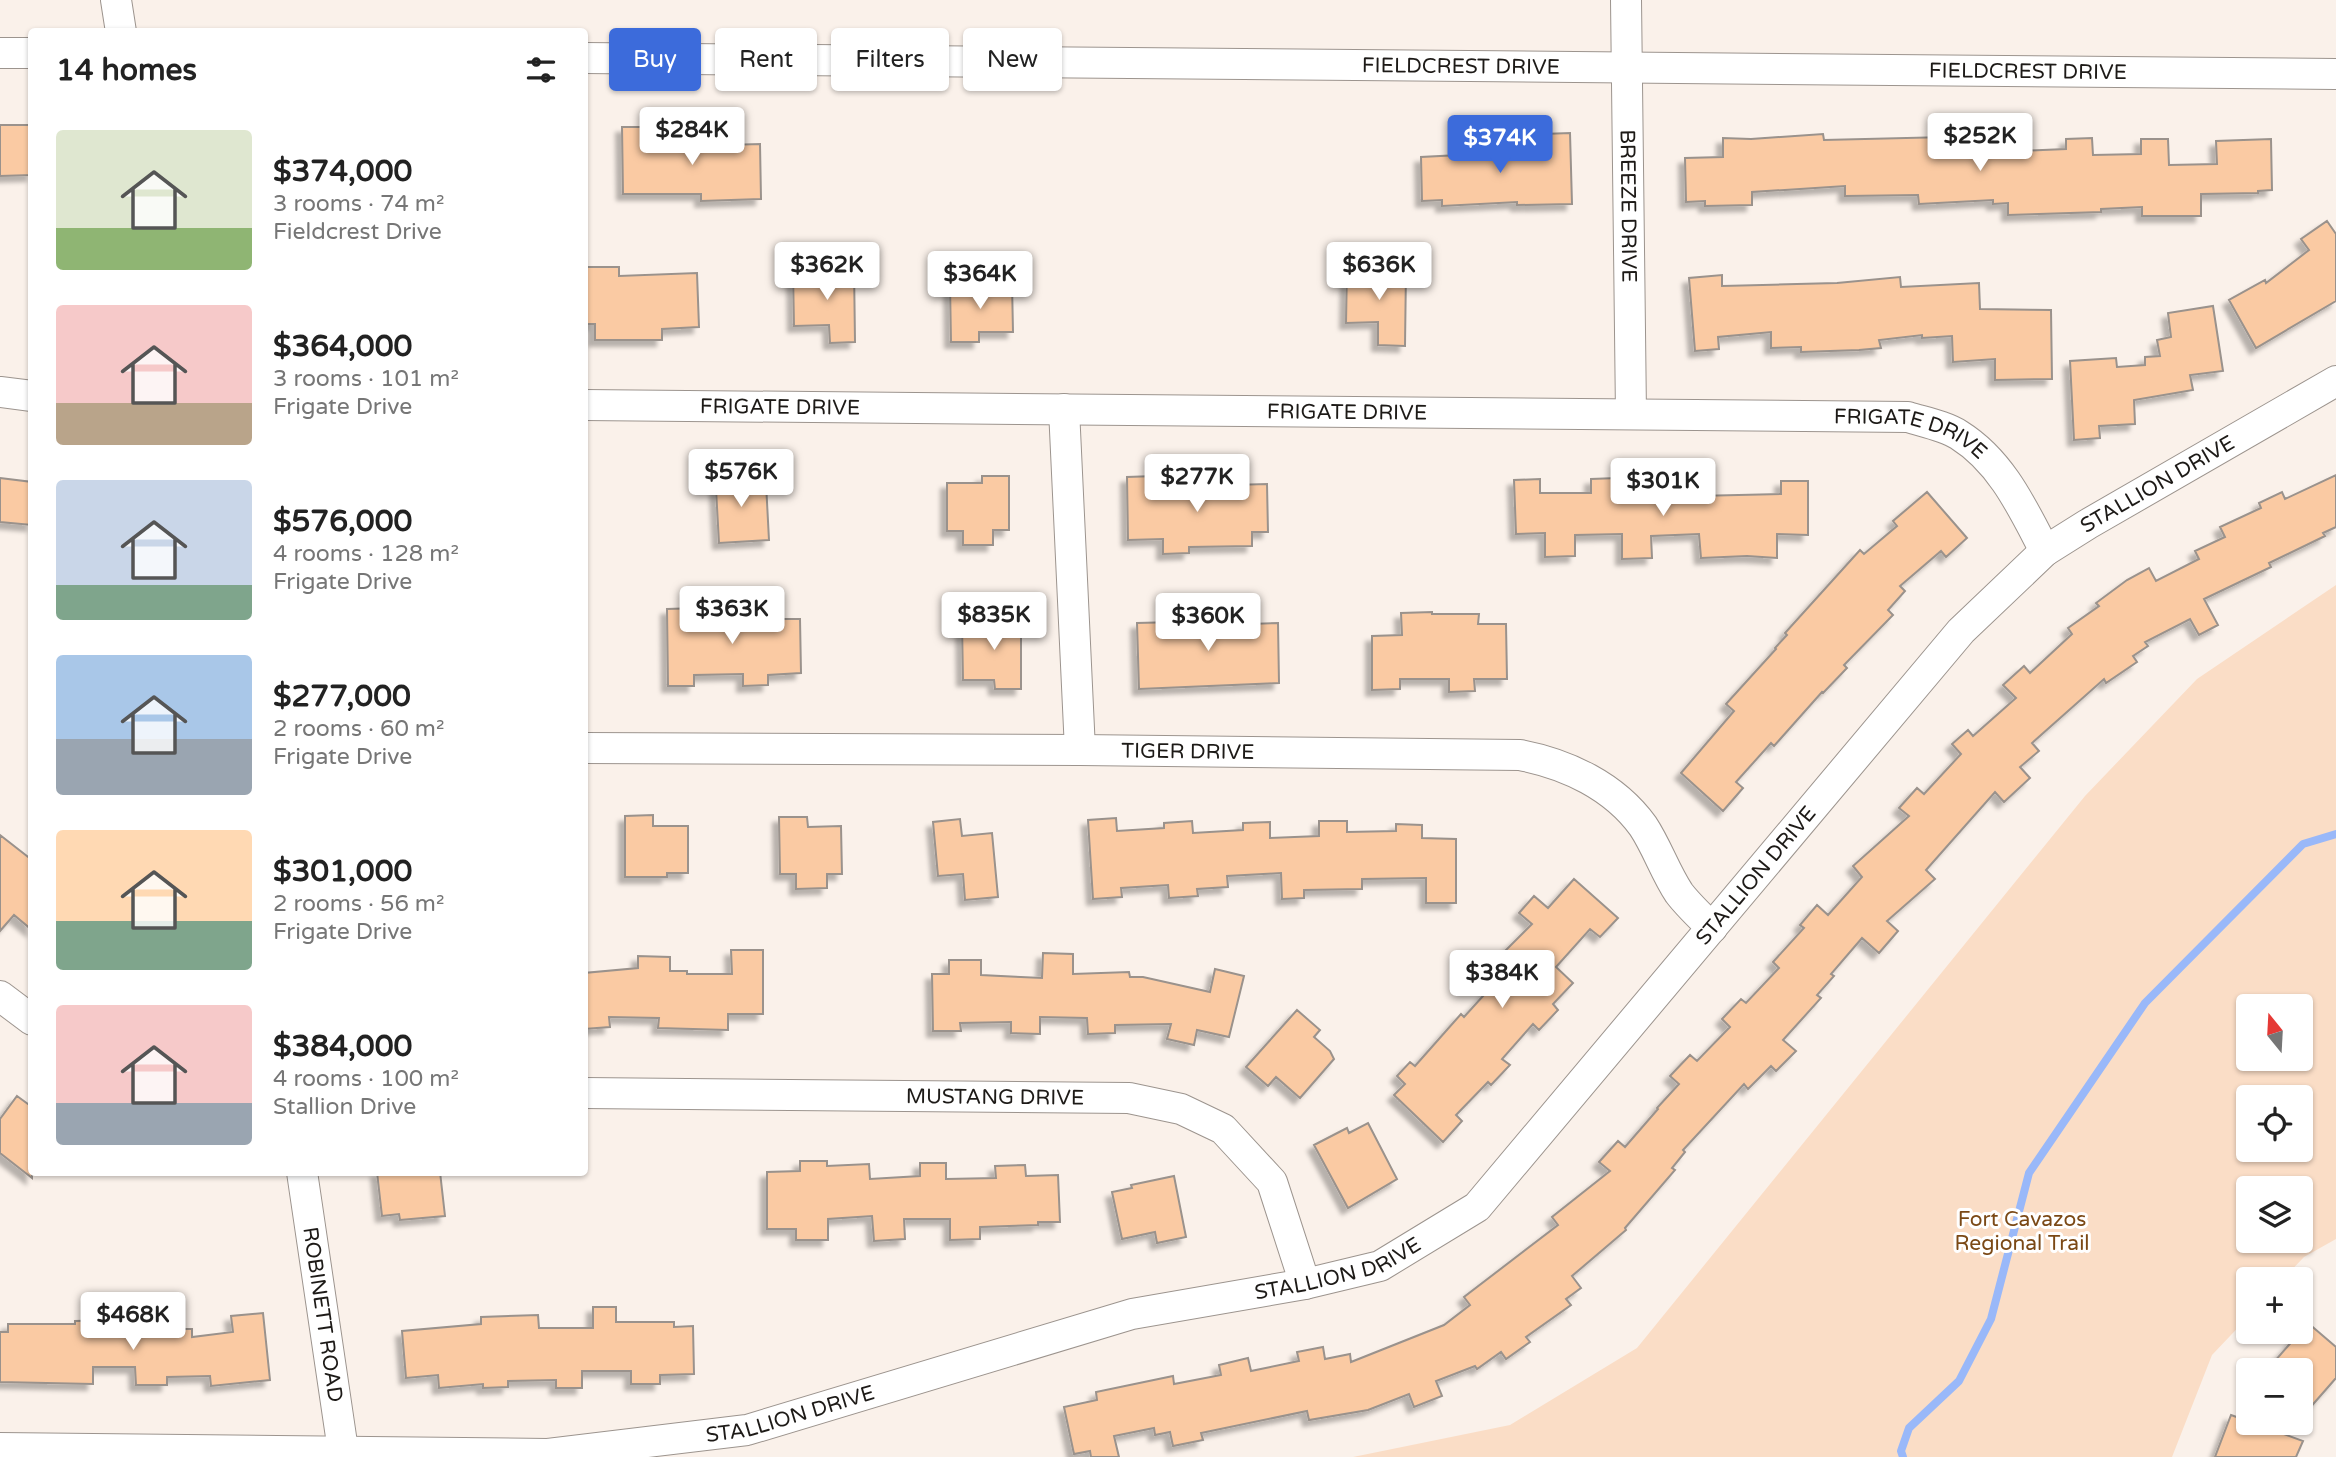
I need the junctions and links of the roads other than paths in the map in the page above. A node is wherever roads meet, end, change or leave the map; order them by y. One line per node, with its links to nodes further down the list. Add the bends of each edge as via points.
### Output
1 (116, 0): 3 (street)
2 (1626, 0): 7 (street, BREEZE DRIVE)
3 (120, 28)
4 (0, 53): 5 (street)
5 (28, 53)
6 (588, 58): 7 (street, FIELDCREST DRIVE)
7 (1626, 68): 8 (street, FIELDCREST DRIVE); 14 (street, BREEZE DRIVE)
8 (2336, 74)
9 (2336, 382): 15 (street, STALLION DRIVE)
10 (0, 392): 11 (street)
11 (28, 396)
12 (588, 405): 13 (street, FRIGATE DRIVE)
13 (1064, 409): 14 (street, FRIGATE DRIVE); 17 (street)
14 (1631, 414): 15 (street, FRIGATE DRIVE, via 1908,416 1958,434 1988,457)
15 (2045, 551): 18 (street, STALLION DRIVE, via 1961,631)
16 (588, 748): 17 (street, TIGER DRIVE)
17 (1080, 750): 18 (street, TIGER DRIVE, via 1520,755 1549,761 1581,774 1614,797 1642,825 1679,893)
18 (1712, 928): 23 (street, STALLION DRIVE, via 1477,1207 1380,1266)
19 (0, 996): 20 (street)
20 (28, 1017)
21 (588, 1093): 23 (street, MUSTANG DRIVE, via 1129,1098 1181,1110 1223,1129 1272,1182)
22 (303, 1176): 25 (street, ROBINETT ROAD)
23 (1305, 1284): 25 (street, STALLION DRIVE, via 1132,1314 747,1430 548,1454)
24 (0, 1448): 25 (street, STALLION DRIVE)
25 (343, 1454)

